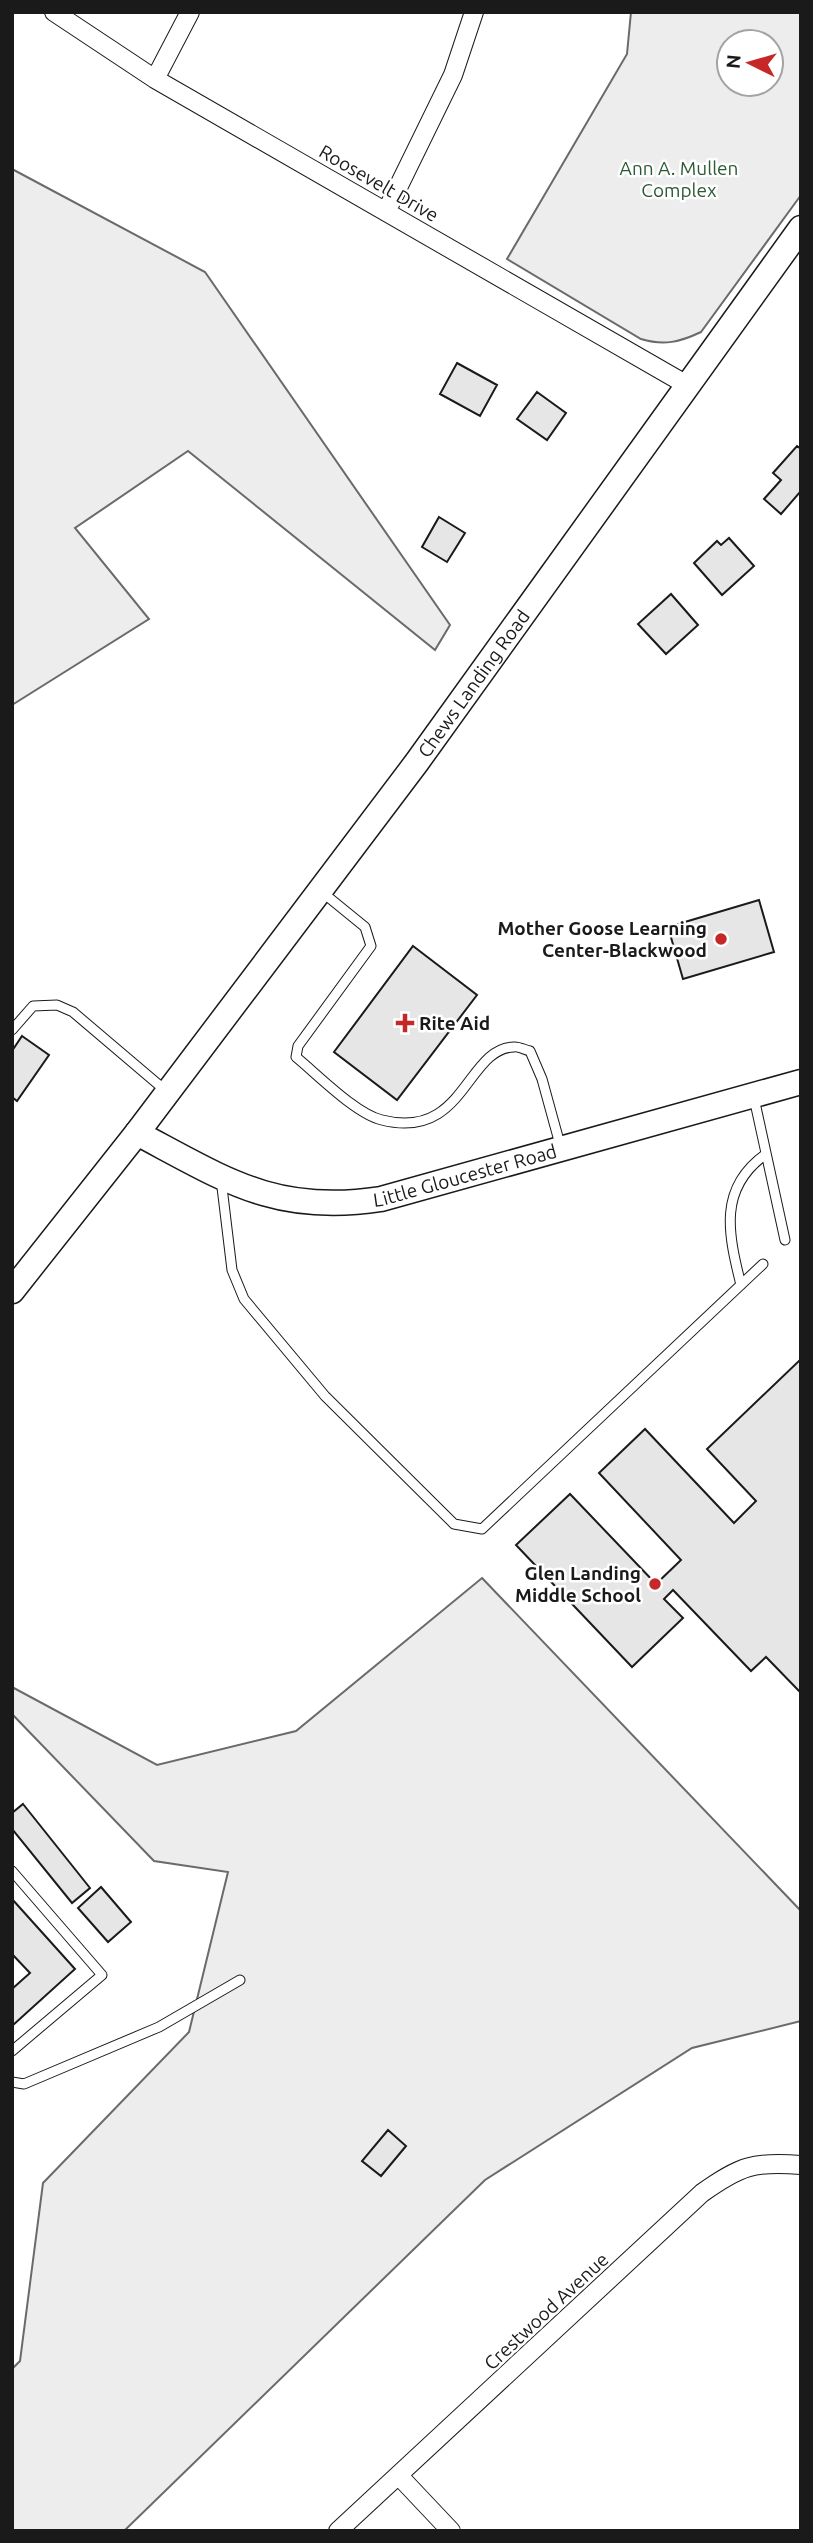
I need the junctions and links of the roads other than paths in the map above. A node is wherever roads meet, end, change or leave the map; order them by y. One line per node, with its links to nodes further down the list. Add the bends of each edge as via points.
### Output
1 (54, 12): 4 (street, Roosevelt Drive)
2 (190, 12): 4 (street)
3 (474, 12): 5 (street, via 453,75)
4 (155, 79): 5 (street, Roosevelt Drive)
5 (386, 212): 7 (street, Roosevelt Drive)
6 (801, 228): 7 (main road, Chews Landing Road)
7 (687, 385): 8 (main road, Chews Landing Road)
8 (320, 890): 11 (main road, Chews Landing Road); 14 (lane, via 365,927 371,946 298,1046 296,1057 364,1111 381,1120 406,1122 446,1111 494,1054 514,1046 530,1051)
9 (12, 1030): 11 (lane, via 33,1006 57,1005 73,1013)
10 (801, 1083): 12 (main road, Little Gloucester Road)
11 (167, 1092): 13 (main road, Chews Landing Road)
12 (754, 1097): 14 (main road, Little Gloucester Road); 15 (lane)
13 (137, 1133): 16 (main road, Little Gloucester Road); 20 (main road, Chews Landing Road, via 24,1269)
14 (562, 1150): 16 (main road, Little Gloucester Road, via 381,1199 344,1204 289,1201)
15 (766, 1154): 17 (lane); 19 (lane, via 741,1176 730,1203)
16 (221, 1177): 19 (lane, via 232,1270 243,1299 324,1396 454,1524 482,1529)
17 (785, 1240)
18 (764, 1264): 19 (lane)
19 (741, 1284)
20 (12, 1290)
21 (12, 1871): 23 (lane, via 102,1975)
22 (240, 1980): 24 (lane, via 159,2027 24,2084)
23 (12, 2051)
24 (12, 2082)
25 (801, 2165): 26 (street, Crestwood Avenue, via 736,2169 702,2193)
26 (400, 2477): 27 (street, Crestwood Avenue); 28 (street)
27 (338, 2531)
28 (451, 2531)

